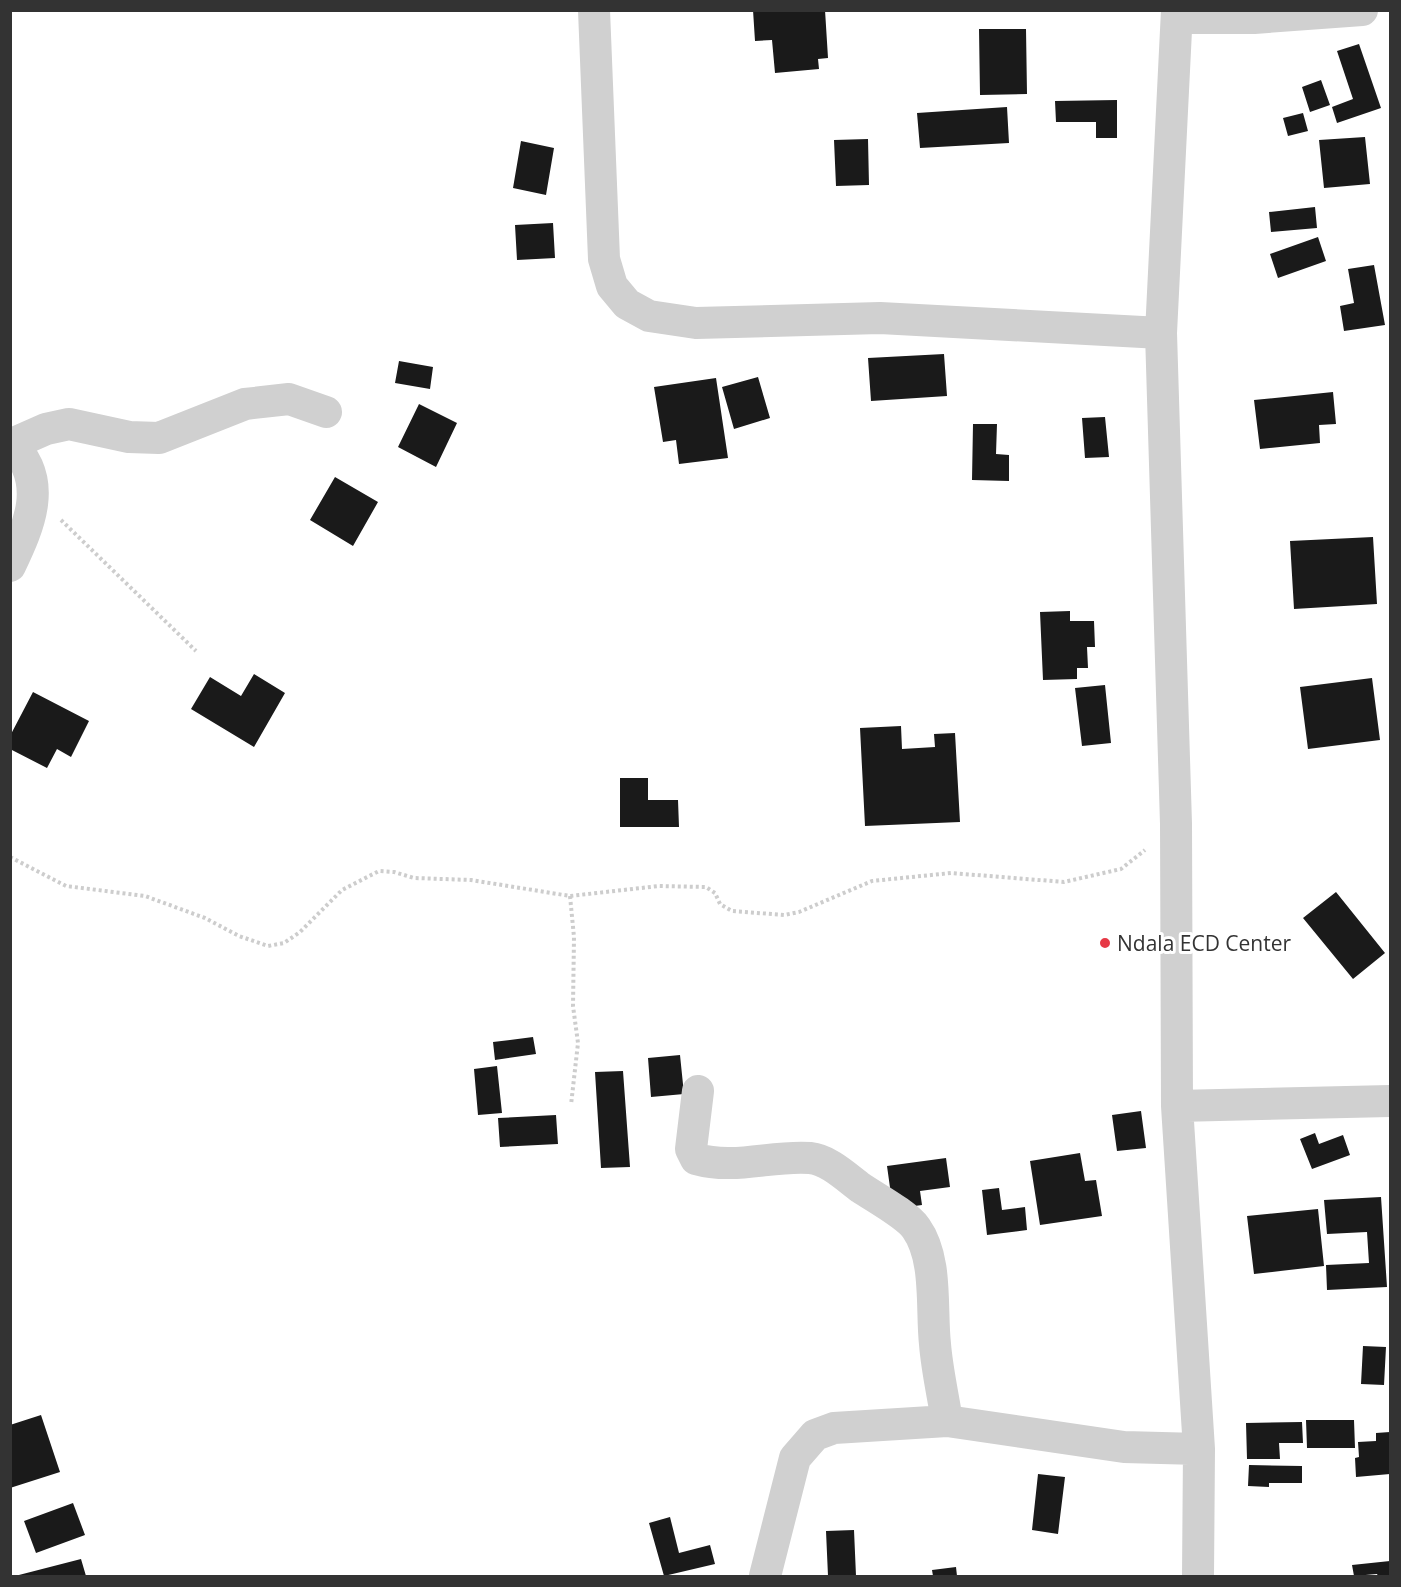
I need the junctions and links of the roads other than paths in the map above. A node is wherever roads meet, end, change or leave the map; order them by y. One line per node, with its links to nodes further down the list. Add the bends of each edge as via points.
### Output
1 (594, 10): 4 (street, via 604,259 612,286 627,304 649,316 696,323 880,318)
2 (1362, 10): 3 (street, via 1254,18)
3 (1177, 14): 4 (street)
4 (1161, 333): 10 (street, via 1176,824)
5 (326, 412): 6 (street, via 289,399 245,404 159,438 129,437 69,424)
6 (11, 443): 7 (street, via 22,458 33,494 30,523)
7 (10, 566)
8 (698, 1091): 11 (street, via 691,1149 696,1159 731,1164 814,1159 831,1166 906,1216 916,1227 929,1268 935,1348)
9 (1390, 1101): 10 (street)
10 (1177, 1106): 12 (street)
11 (947, 1421): 12 (street, via 1124,1447); 13 (street, via 844,1427 815,1435 792,1464)
12 (1199, 1449): 14 (street)
13 (765, 1576)
14 (1198, 1576)

